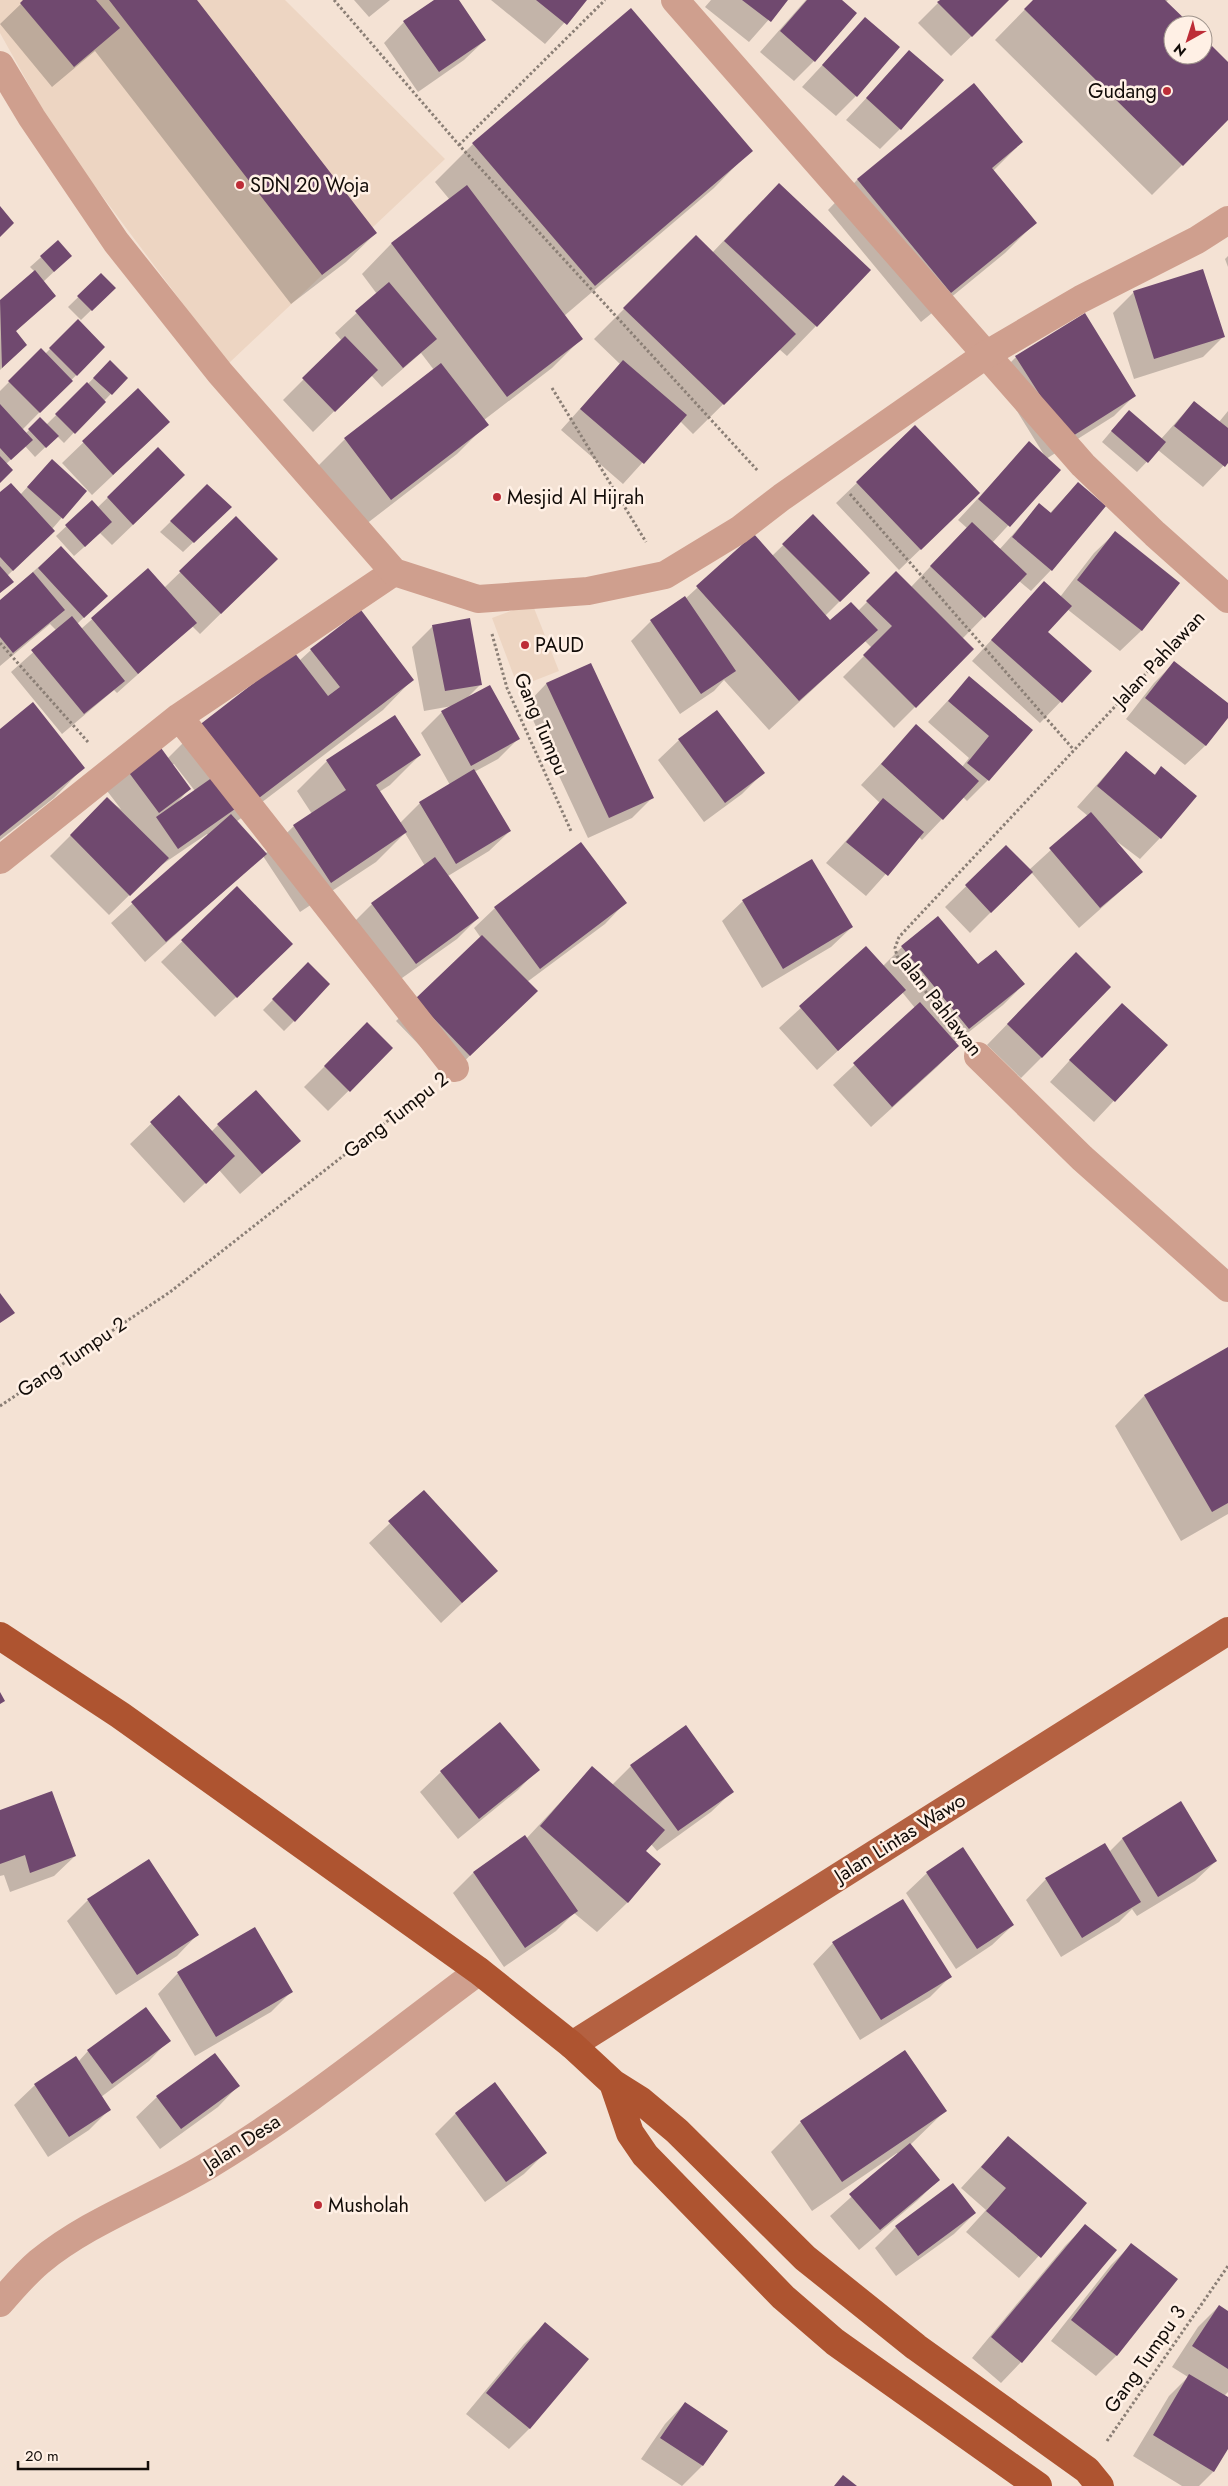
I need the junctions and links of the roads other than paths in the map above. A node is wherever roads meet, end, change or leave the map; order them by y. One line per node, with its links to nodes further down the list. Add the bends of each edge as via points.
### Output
1 (674, 0): 4 (street)
2 (0, 65): 5 (street, via 116,242 220,373)
3 (1228, 220): 4 (street)
4 (987, 354): 5 (street, via 739,530 666,575 588,591 478,598); 6 (street, via 1083,465)
5 (394, 572): 7 (street)
6 (1224, 596)
7 (179, 717): 8 (street); 10 (street, Gang Tumpu 2)
8 (0, 860)
9 (978, 1056): 11 (street, Jalan Pahlawan, via 1082,1158)
10 (455, 1068)
11 (1228, 1288)
12 (1228, 1631): 15 (main road, Jalan Lintas Wawo)
13 (0, 1636): 14 (highway, via 120,1716)
14 (479, 1971): 15 (highway); 17 (street, Jalan Desa, via 280,2119 208,2166 94,2225 54,2250)
15 (572, 2045): 16 (highway)
16 (613, 2083): 18 (highway, via 640,2100 676,2131 805,2258 916,2347); 19 (highway, via 626,2124 645,2155 783,2297 835,2342)
17 (0, 2303)
18 (1093, 2478)
19 (1038, 2486)

